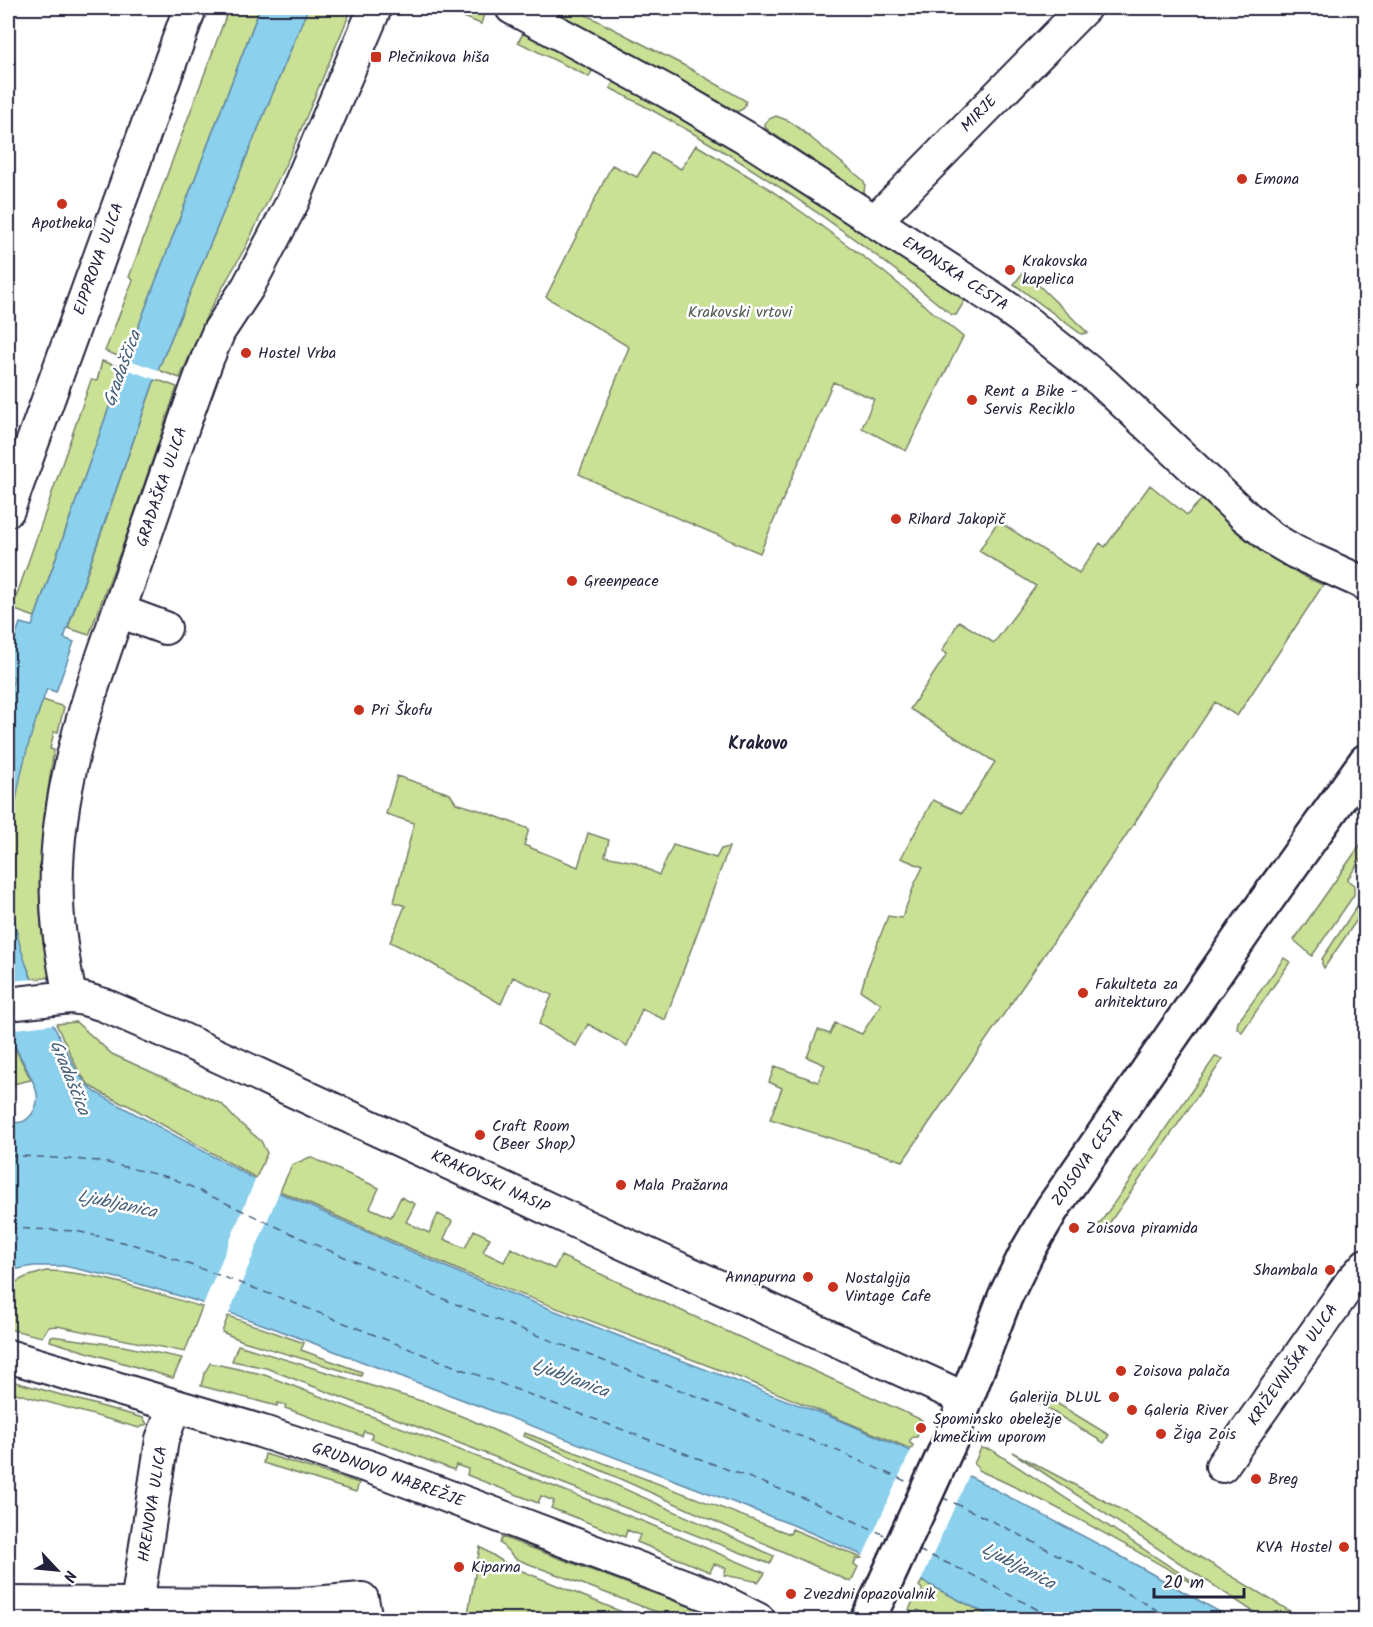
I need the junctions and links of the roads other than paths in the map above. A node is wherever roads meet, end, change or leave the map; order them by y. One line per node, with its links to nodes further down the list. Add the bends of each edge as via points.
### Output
1 (190, 8): 6 (street, EIPPROVA ULICA)
2 (375, 8): 8 (street, GRADAŠKA ULICA, via 293,201 248,287 219,331)
3 (512, 8): 5 (street, EMONSKA CESTA, via 726,126)
4 (1084, 8): 5 (street, MIRJE)
5 (875, 221): 7 (street, EMONSKA CESTA, via 1020,316 1102,382 1273,539)
6 (8, 510)
7 (1365, 584)
8 (119, 611): 9 (street); 11 (street, GRADAŠKA ULICA, via 71,759 60,832)
9 (165, 628)
10 (1365, 761): 15 (main road, ZOISOVA CESTA, via 1052,1209 1027,1252)
11 (60, 997): 12 (street, KRAKOVSKI NASIP); 15 (street, KRAKOVSKI NASIP, via 104,1005 175,1036)
12 (8, 1004)
13 (1365, 1265): 17 (street, KRIŽEVNIŠKA ULICA)
14 (8, 1356): 16 (street, GRUDNOVO NABREŽJE)
15 (960, 1396): 20 (main road, ZOISOVA CESTA, via 951,1439)
16 (175, 1406): 19 (street, HRENOVA ULICA, via 162,1439); 22 (street, GRUDNOVO NABREŽJE, via 373,1468 714,1597)
17 (1222, 1466)
18 (8, 1603): 19 (street)
19 (137, 1604): 21 (street, via 301,1604)
20 (873, 1607)
21 (364, 1609)
22 (759, 1620)

